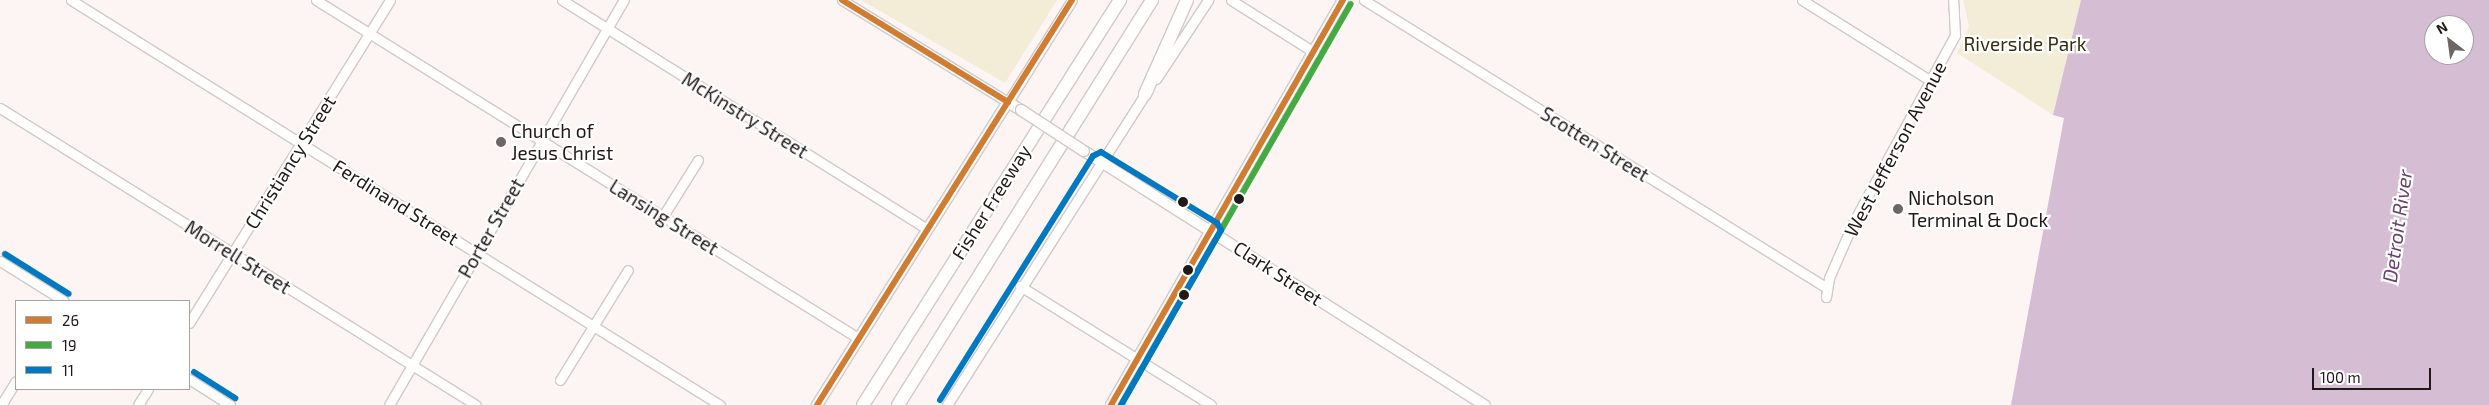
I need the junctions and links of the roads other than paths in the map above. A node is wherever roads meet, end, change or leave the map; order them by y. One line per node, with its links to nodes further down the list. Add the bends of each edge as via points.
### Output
1 (71, 0): 25 (street, Ferdinand Street)
2 (316, 0): 18 (street, Lansing Street)
3 (390, 0): 18 (street, Christiancy Street)
4 (562, 0): 17 (street, McKinstry Street)
5 (624, 0): 17 (street, Porter Street)
6 (842, 0): 22 (street, Clark Street)
7 (1072, 0): 22 (street)
8 (1120, 0): 54 (highway, Fisher Freeway)
9 (1152, 0): 55 (highway, Fisher Freeway)
10 (1187, 0): 21 (highway)
11 (1208, 0): 21 (street)
12 (1231, 0): 19 (street)
13 (1344, 0): 19 (main road)
14 (1364, 0): 36 (street, Scotten Street)
15 (1802, 0): 20 (street)
16 (1953, 0): 20 (street, West Jefferson Avenue, via 1955,35)
17 (607, 28): 24 (street, Porter Street); 29 (street, McKinstry Street)
18 (369, 33): 24 (street, Lansing Street); 25 (street, Christiancy Street)
19 (1314, 52): 30 (main road)
20 (1931, 81): 36 (street, West Jefferson Avenue, via 1853,223)
21 (1145, 94): 27 (street)
22 (1008, 102): 27 (main road, Clark Street, bridge); 29 (main road)
23 (0, 108): 32 (street, Morrell Street)
24 (541, 140): 28 (street, Lansing Street); 31 (street, Porter Street)
25 (301, 144): 31 (street, Ferdinand Street); 32 (street, Christiancy Street)
26 (698, 160): 28 (street)
27 (1100, 161): 30 (main road, Clark Street); 35 (street)
28 (663, 216): 40 (street, Lansing Street)
29 (927, 229): 40 (main road)
30 (1212, 230): 41 (main road); 59 (main road, Clark Street)
31 (477, 253): 39 (street, Ferdinand Street); 42 (street, Porter Street)
32 (233, 254): 38 (street, Christiancy Street); 42 (street, Morrell Street)
33 (0, 261): 37 (street)
34 (628, 270): 39 (street)
35 (1020, 286): 41 (street); 56 (street)
36 (1826, 293)
37 (62, 300)
38 (190, 322)
39 (594, 326): 44 (street); 52 (street, Ferdinand Street)
40 (858, 338): 53 (main road)
41 (1138, 359): 57 (main road); 58 (street)
42 (412, 365): 50 (street, Porter Street); 51 (street, Morrell Street)
43 (190, 380): 49 (street)
44 (560, 380)
45 (15, 383): 47 (street)
46 (147, 390): 48 (street)
47 (2, 405)
48 (138, 405)
49 (230, 405)
50 (389, 405)
51 (476, 405)
52 (720, 405)
53 (816, 405)
54 (862, 405)
55 (898, 405)
56 (947, 405)
57 (1111, 405)
58 (1211, 405)
59 (1484, 405)

